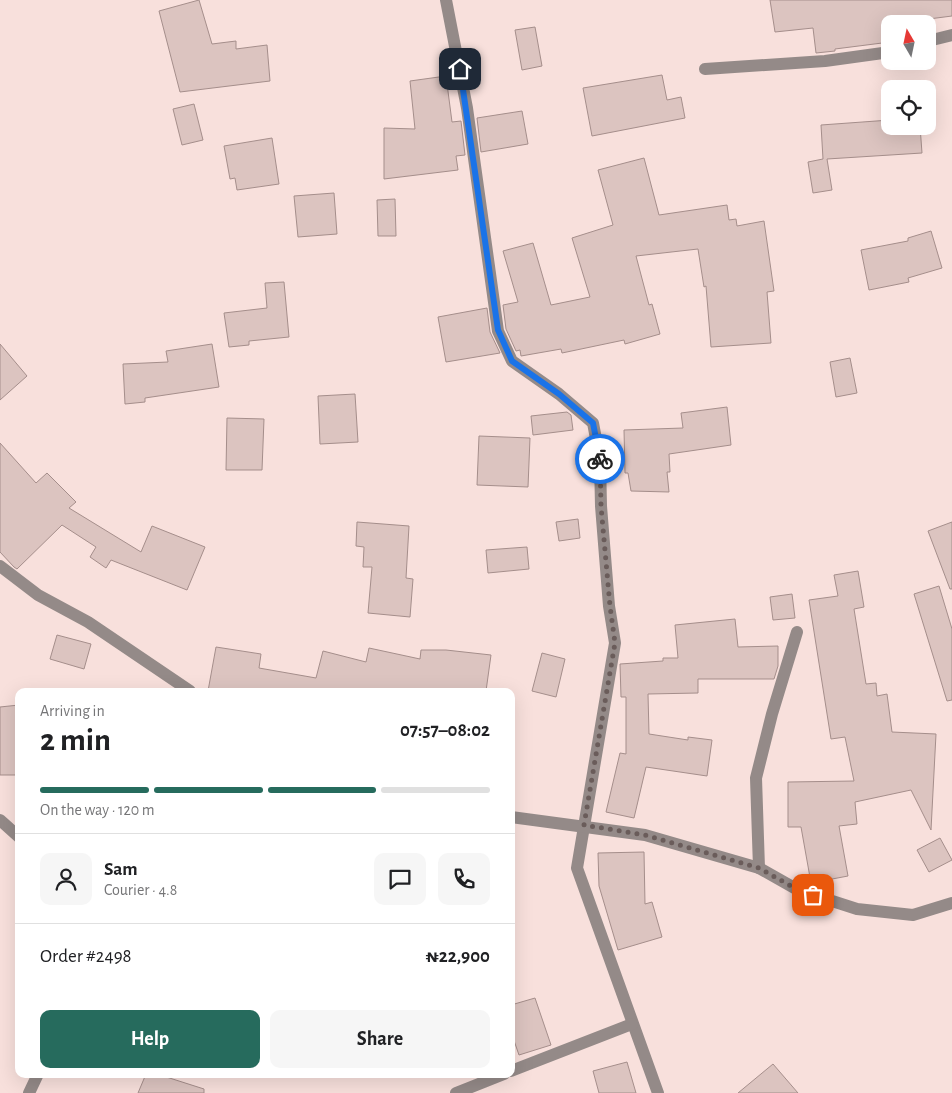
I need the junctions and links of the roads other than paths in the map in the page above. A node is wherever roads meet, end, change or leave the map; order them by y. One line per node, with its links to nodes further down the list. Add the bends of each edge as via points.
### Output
1 (446, 0): 11 (street, via 467,108 498,330 512,361 593,423 600,460 601,506 615,643)
2 (952, 35): 3 (street)
3 (936, 39)
4 (881, 53): 5 (street, via 825,61)
5 (705, 69)
6 (0, 566): 8 (street, via 38,595 88,622)
7 (798, 632): 13 (street, via 756,778)
8 (186, 688)
9 (515, 816): 11 (street)
10 (0, 820): 12 (street)
11 (584, 825): 13 (street, via 645,835); 15 (street, via 577,868)
12 (15, 833)
13 (759, 868): 14 (street, via 798,890 857,909 912,915)
14 (952, 903)
15 (632, 1024): 16 (street); 21 (street)
16 (515, 1069)
17 (36, 1078): 19 (street)
18 (494, 1078): 20 (street)
19 (29, 1093)
20 (456, 1093)
21 (658, 1093)

